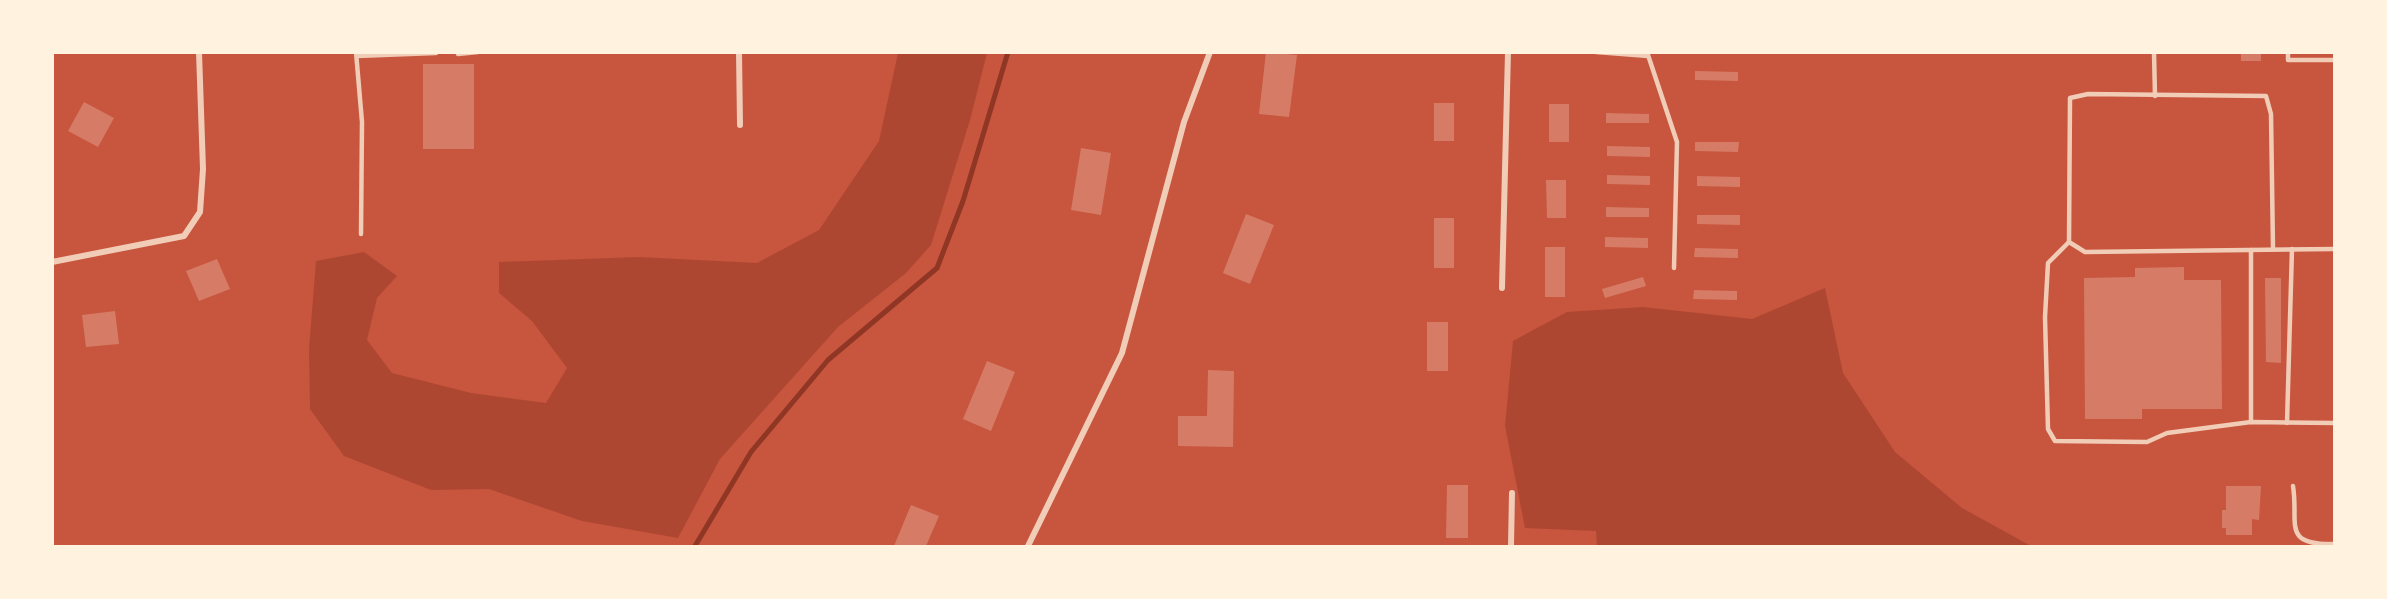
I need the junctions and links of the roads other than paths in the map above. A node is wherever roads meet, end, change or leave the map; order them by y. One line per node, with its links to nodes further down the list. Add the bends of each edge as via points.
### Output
1 (199, 52): 22 (street, via 203,169 200,212 184,236)
2 (478, 52): 11 (lane)
3 (739, 52): 15 (street)
4 (1210, 52): 31 (street, via 1184,122 1122,352)
5 (1508, 52): 24 (street)
6 (1596, 52): 12 (lane)
7 (2154, 52): 14 (lane)
8 (2288, 52): 13 (lane, via 2288,60)
9 (436, 53): 10 (lane)
10 (357, 54): 16 (lane, via 362,122)
11 (458, 54)
12 (1648, 54): 23 (lane, via 1677,142)
13 (2334, 60)
14 (2155, 96): 17 (lane, via 2088,94 2070,98); 18 (lane, via 2266,96 2271,114)
15 (740, 125)
16 (361, 234)
17 (2070, 242): 21 (lane, via 2085,252); 25 (lane, via 2048,263 2048,429 2055,441 2147,442 2167,433)
18 (2273, 249): 19 (lane); 21 (lane)
19 (2292, 249): 20 (lane); 26 (lane)
20 (2334, 249)
21 (2251, 250): 25 (lane)
22 (52, 262)
23 (1674, 268)
24 (1502, 288)
25 (2251, 422): 26 (lane)
26 (2287, 423): 27 (lane)
27 (2334, 423)
28 (2293, 486): 30 (lane, via 2295,531 2301,539 2316,545)
29 (1512, 493): 32 (street)
30 (2334, 544)
31 (1028, 546)
32 (1511, 546)

